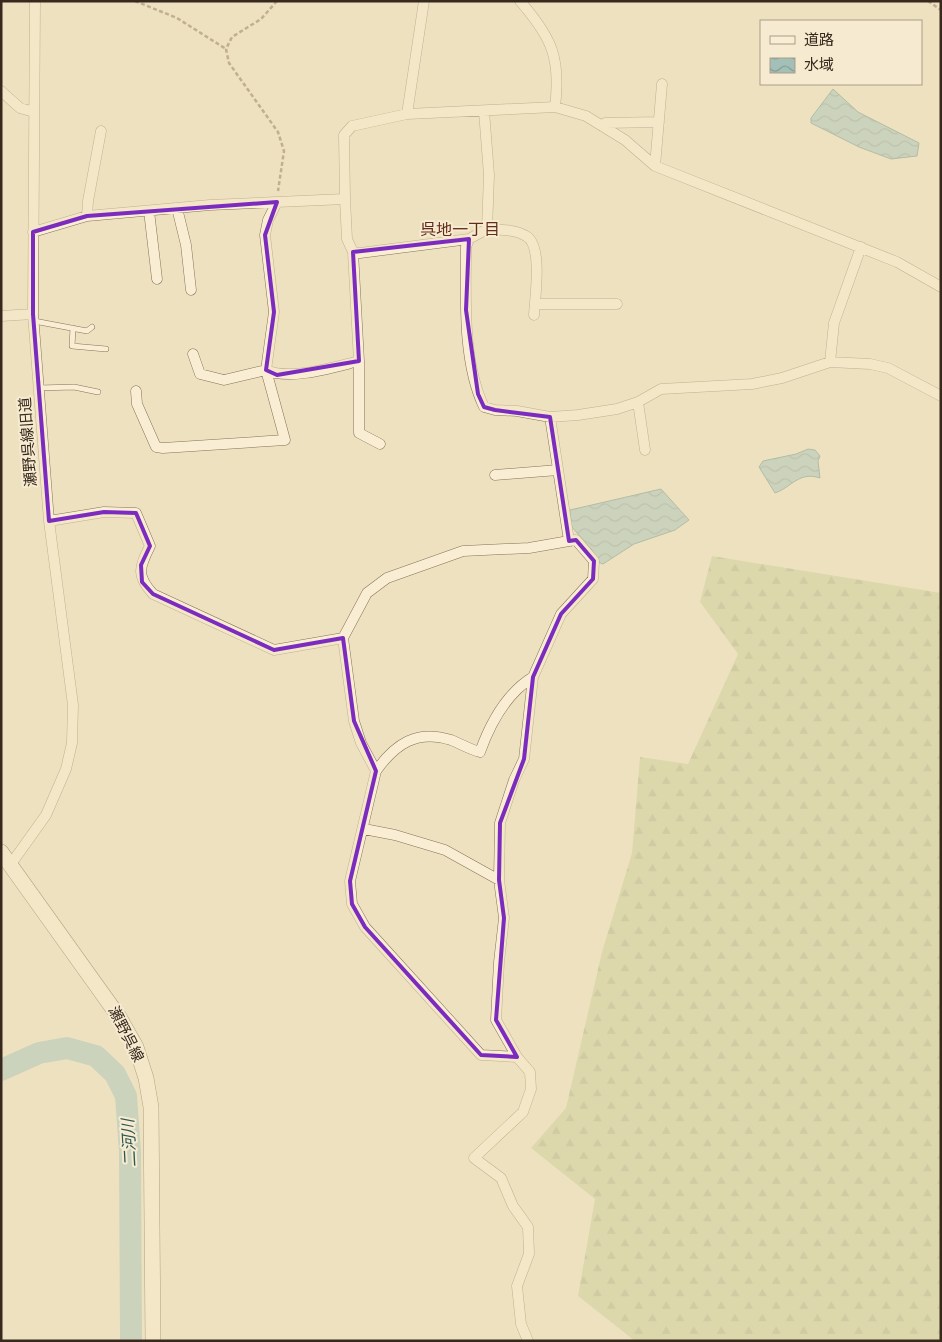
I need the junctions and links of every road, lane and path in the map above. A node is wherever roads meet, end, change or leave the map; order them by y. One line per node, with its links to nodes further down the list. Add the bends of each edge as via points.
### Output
1 (35, 1): 13 (street, 瀬野呉線旧道)
2 (135, 1): 8 (path, via 177,18)
3 (278, 1): 8 (path, via 261,19 232,37)
4 (424, 1): 14 (street)
5 (520, 1): 11 (street, via 553,46 557,90)
6 (928, 1): 7 (path)
7 (941, 10)
8 (226, 49): 20 (path, via 229,63 278,132 284,151)
9 (662, 84): 15 (street)
10 (1, 91): 13 (street, via 20,108)
11 (555, 107): 12 (street); 16 (street, via 586,116)
12 (484, 111): 14 (street); 24 (street, via 489,175)
13 (34, 112): 25 (street, 瀬野呉線旧道)
14 (407, 114): 19 (street, via 352,126 344,135)
15 (659, 122): 16 (street, via 605,123); 18 (street)
16 (602, 126): 18 (street)
17 (101, 132): 23 (street)
18 (655, 166): 27 (street)
19 (345, 199): 20 (street); 28 (street, via 347,239)
20 (277, 202): 21 (street); 43 (street, via 265,235 274,312)
21 (178, 208): 22 (street); 31 (street)
22 (149, 211): 23 (street); 29 (street)
23 (87, 216): 25 (street)
24 (487, 229): 26 (street); 32 (street, via 510,230 534,242)
25 (33, 232): 36 (street, 瀬野呉線旧道)
26 (469, 239): 28 (street); 49 (street, via 466,247 466,310 478,394 484,407)
27 (861, 247): 30 (street); 42 (street, via 834,322)
28 (353, 252): 41 (street)
29 (157, 279)
30 (941, 287)
31 (191, 290)
32 (534, 304): 33 (street); 34 (street)
33 (617, 304)
34 (534, 315)
35 (1, 316): 36 (street)
36 (33, 317): 38 (lane); 44 (street, 瀬野呉線旧道)
37 (92, 327): 38 (lane, via 87,331)
38 (73, 328): 39 (lane, via 72,346)
39 (106, 349)
40 (193, 354): 43 (street, via 200,374 224,380)
41 (359, 361): 43 (street, via 323,370 276,375); 50 (street, via 359,433)
42 (830, 362): 47 (street, via 888,368); 48 (street, via 752,384 661,389)
43 (266, 370): 45 (street, via 285,440 156,447 137,404)
44 (38, 388): 46 (lane, via 74,386); 54 (street, 瀬野呉線旧道)
45 (136, 391)
46 (98, 392)
47 (941, 396)
48 (638, 402): 49 (street, via 578,416); 51 (street)
49 (550, 417): 52 (street)
50 (380, 444)
51 (645, 450)
52 (558, 470): 53 (street); 55 (street)
53 (495, 475)
54 (49, 522): 56 (street, via 104,512 136,513 150,546 141,565 142,582 153,594 274,650); 60 (street, 瀬野呉線旧道, via 73,704 72,743 66,768 46,815)
55 (570, 541): 56 (street, via 529,548 463,551 387,578 367,593); 57 (street, via 576,540 594,561 593,579 561,614)
56 (343, 638): 58 (street, via 354,721 361,744)
57 (533, 677): 58 (street, via 518,686 503,707 485,736 480,752 427,734 400,745); 61 (street, via 524,759 500,822)
58 (376, 771): 59 (street)
59 (364, 829): 61 (street, via 445,850); 62 (street, via 350,881 352,904 365,927 481,1055)
60 (6, 858): 63 (main road, 瀬野呉線, via 119,1017 136,1047 146,1078 151,1107)
61 (499, 880): 62 (street, via 504,918 496,1020)
62 (517, 1057): 64 (street, via 530,1072 531,1089 523,1112 474,1158 500,1178 528,1227 528,1254 517,1286 521,1324)
63 (153, 1341)
64 (528, 1341)

